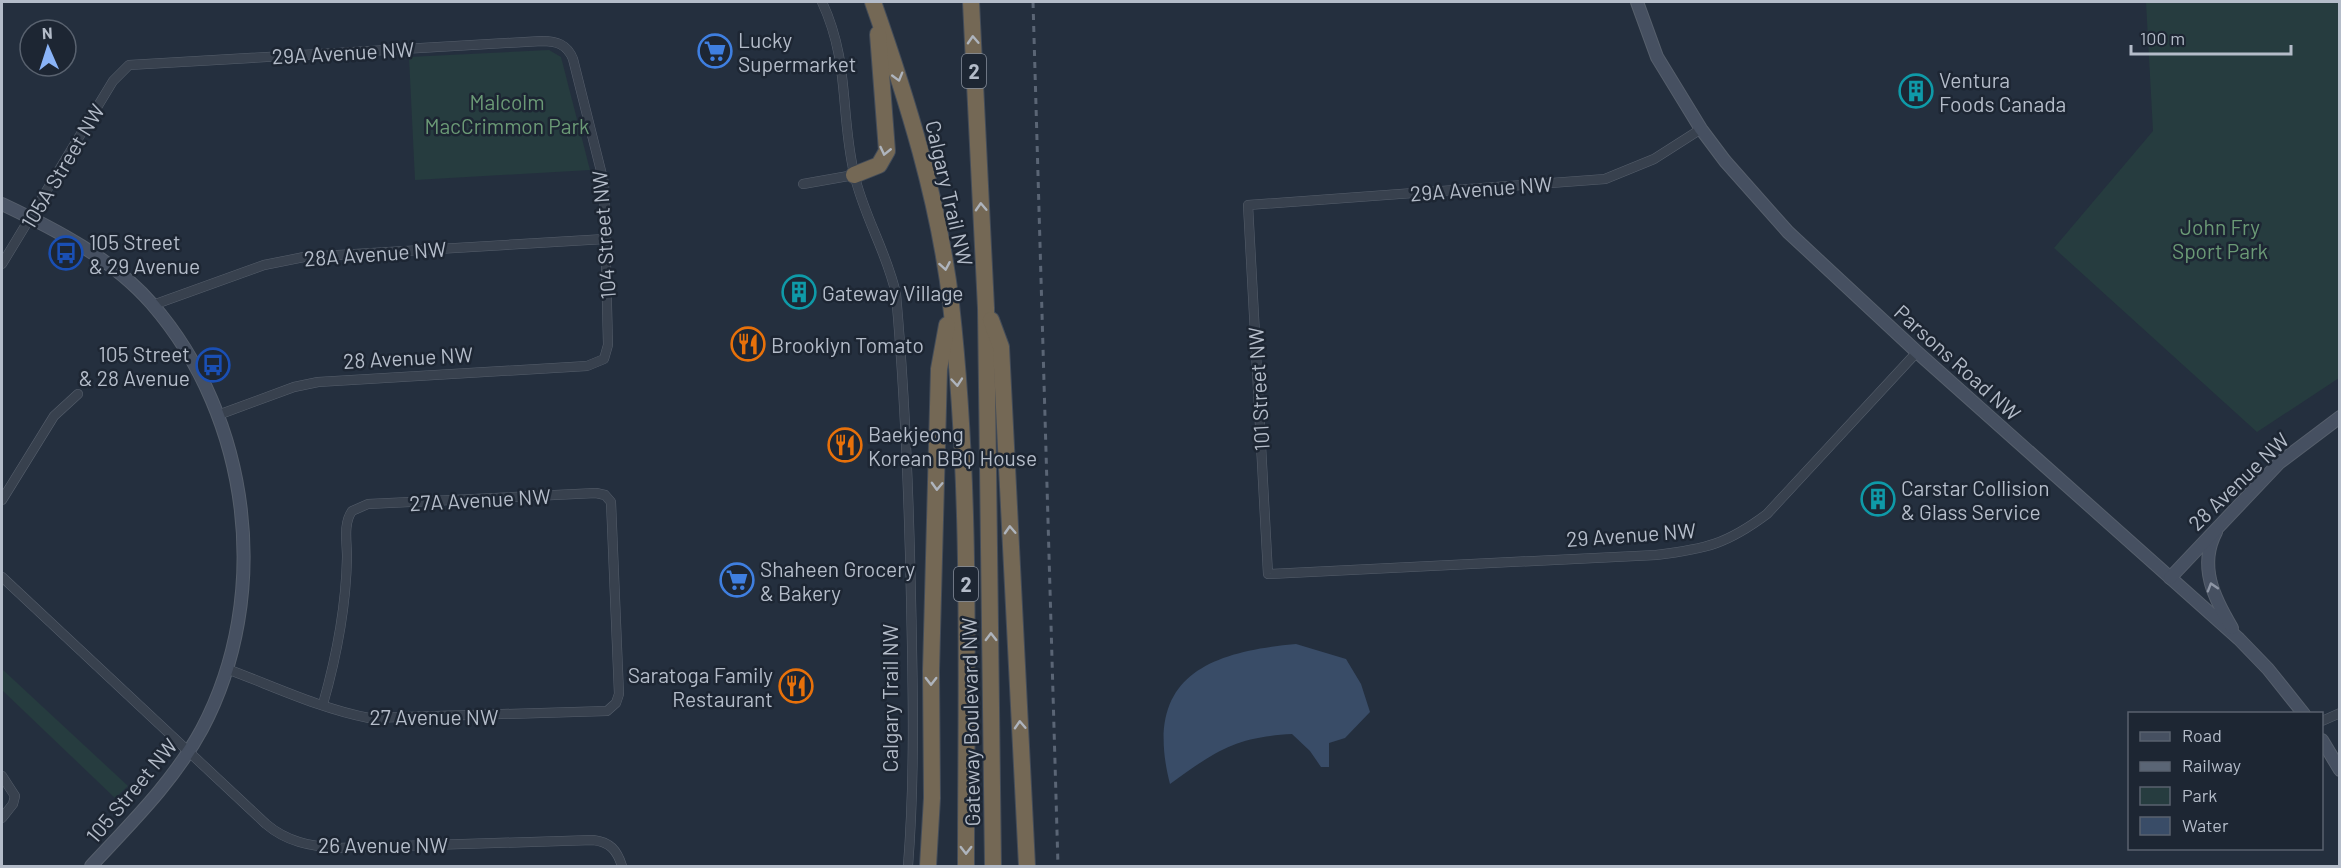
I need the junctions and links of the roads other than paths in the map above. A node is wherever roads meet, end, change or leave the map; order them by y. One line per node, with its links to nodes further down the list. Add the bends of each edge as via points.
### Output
1 (822, 2): 8 (street, Calgary Trail NW, via 842,66)
2 (971, 2): 17 (highway, Gateway Boulevard NW / 2, one-way to 2)
3 (1637, 2): 7 (main road, Parsons Road NW, via 1657,57)
4 (875, 5): 8 (highway, one-way to 8, via 887,151 879,165); 15 (highway, Calgary Trail NW / 2, one-way to 15, via 922,159)
5 (563, 45): 6 (street, 29A Avenue NW, via 542,41 141,62); 13 (street, 104 Street NW, via 573,59 604,183)
6 (124, 68): 12 (street, 105A Street NW)
7 (1701, 129): 11 (street, 29A Avenue NW, via 1654,159 1605,179); 18 (main road, Parsons Road NW, via 1788,232)
8 (854, 175): 9 (street); 42 (street, Calgary Trail NW, via 893,281 900,350 908,485 914,729)
9 (803, 184)
10 (2, 204): 12 (main road)
11 (1248, 205): 25 (street, 101 Street NW)
12 (30, 218): 14 (street, 105A Street NW); 16 (main road, 105 Street NW, via 99,259)
13 (605, 239): 16 (street, 28A Avenue NW, via 292,259 264,265); 19 (street, 104 Street NW, via 608,345)
14 (2, 264)
15 (951, 303): 43 (highway, one-way to 43, via 939,369); 44 (highway, Calgary Trail NW / 2, one-way to 44, via 964,461)
16 (153, 305): 21 (main road, 105 Street NW, via 191,360)
17 (986, 308): 45 (highway, Gateway Boulevard NW / 2, one-way to 17); 46 (highway, one-way to 17, via 1001,347)
18 (1917, 352): 25 (street, 29 Avenue NW, via 1767,514 1716,545 1656,555); 27 (main road, Parsons Road NW)
19 (604, 359): 21 (street, 28 Avenue NW, via 587,366 318,382)
20 (78, 394): 23 (street, via 54,416)
21 (218, 415): 29 (main road, 105 Street NW, via 236,476 243,529 240,616)
22 (2340, 417): 24 (main road, 28 Avenue NW, via 2279,463)
23 (2, 500)
24 (2221, 522): 27 (main road, 28 Avenue NW); 28 (main road, one-way to 24, via 2218,605 2208,571 2210,548)
25 (1268, 574)
26 (2, 577): 36 (street, 26 Avenue NW)
27 (2170, 578): 28 (main road, Parsons Road NW)
28 (2239, 639): 32 (main road, Parsons Road NW)
29 (227, 669): 30 (street, 27 Avenue NW); 36 (main road, 105 Street NW)
30 (323, 704): 31 (street, 27 Avenue NW, via 378,719 603,712); 31 (street, 27A Avenue NW, via 341,631 347,525 352,511 368,504 596,493 609,498 614,510 619,694)
31 (613, 708)
32 (2302, 712)
33 (2340, 713): 34 (street)
34 (2323, 721)
35 (2323, 742): 37 (main road)
36 (189, 752): 40 (main road, 105 Street NW); 41 (street, 26 Avenue NW, via 266,824 303,844 337,848 593,840 614,848)
37 (2340, 770)
38 (2, 776): 39 (street, via 15,796)
39 (2, 818)
40 (92, 867)
41 (622, 867)
42 (908, 867)
43 (928, 867)
44 (966, 867)
45 (993, 867)
46 (1028, 867)

